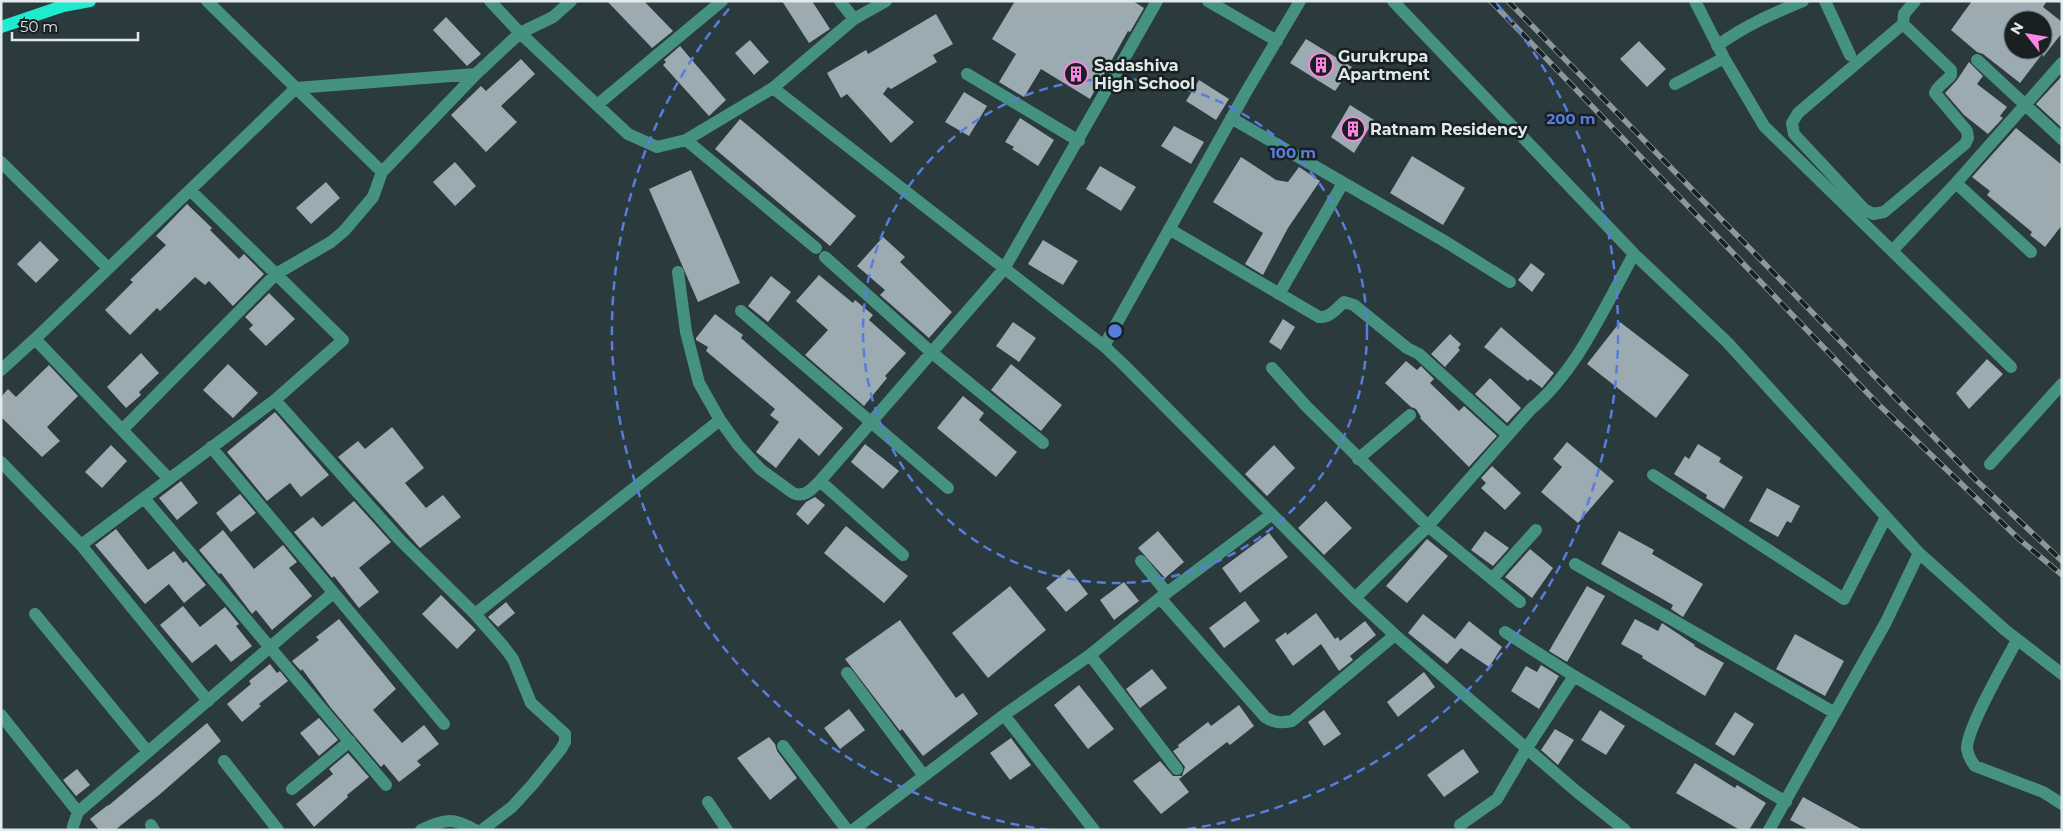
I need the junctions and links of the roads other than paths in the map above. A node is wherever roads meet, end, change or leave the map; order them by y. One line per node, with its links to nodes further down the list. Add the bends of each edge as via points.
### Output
1 (90, 1): 16 (main road)
2 (206, 1): 30 (street)
3 (490, 1): 20 (street)
4 (571, 1): 20 (street, via 553,17)
5 (722, 1): 33 (street)
6 (840, 1): 17 (street)
7 (886, 1): 17 (street)
8 (1157, 1): 37 (street)
9 (1208, 1): 21 (street)
10 (1300, 1): 21 (street)
11 (1393, 1): 46 (street)
12 (1695, 1): 22 (street)
13 (1802, 1): 22 (street, via 1740,29)
14 (1825, 1): 23 (street)
15 (1915, 1): 18 (street, via 1904,14)
16 (61, 3): 19 (main road)
17 (854, 19): 31 (street)
18 (1903, 24): 18 (street, via 1798,113 1792,123 1794,134 1864,209 1873,214 1884,212 1968,138 1967,131 1934,93 1952,75 1951,70)
19 (1, 27)
20 (520, 33): 27 (street); 33 (street)
21 (1277, 41): 34 (street)
22 (1717, 46): 24 (street)
23 (1850, 55)
24 (1724, 58): 29 (street); 44 (street, via 1764,126)
25 (1977, 60): 32 (street)
26 (2062, 63): 32 (street)
27 (476, 74): 30 (street); 39 (street)
28 (967, 74): 37 (street)
29 (1675, 84)
30 (296, 88): 39 (street); 42 (street)
31 (773, 88): 36 (street); 48 (street)
32 (2025, 104): 35 (street); 41 (street)
33 (597, 105): 36 (street, via 628,134 657,147)
34 (1232, 118): 40 (street); 43 (street)
35 (2062, 139)
36 (686, 140): 56 (street, via 820,252)
37 (1079, 140): 48 (street)
38 (1, 162): 47 (street)
39 (382, 172): 50 (street, via 373,197 344,231)
40 (1343, 183): 51 (street); 52 (street)
41 (1956, 183): 44 (street); 45 (street)
42 (190, 190): 47 (street); 50 (street)
43 (1169, 229): 52 (street); 55 (street)
44 (1892, 251): 57 (street)
45 (2031, 252)
46 (1634, 254): 66 (street, via 1563,375); 78 (street, via 1727,342)
47 (108, 268): 54 (street)
48 (1004, 270): 55 (street); 56 (street)
49 (678, 272): 63 (street, via 686,332 699,383)
50 (276, 274): 61 (street, via 344,340); 65 (street)
51 (1510, 282)
52 (1279, 294): 66 (street, via 1319,317 1332,313 1344,302 1354,305 1419,354)
53 (741, 311): 64 (street)
54 (35, 339): 59 (street); 65 (street)
55 (1104, 346): 77 (street)
56 (931, 352): 64 (street); 67 (street)
57 (2011, 367)
58 (1272, 368): 69 (street)
59 (1, 370)
60 (2062, 384): 71 (street)
61 (275, 400): 68 (street); 92 (street, via 400,540)
62 (1410, 415): 69 (street)
63 (720, 420): 74 (street, via 760,468 793,493 804,494); 92 (street)
64 (870, 422): 74 (street); 75 (street)
65 (122, 430): 73 (street)
66 (1508, 434): 79 (street)
67 (1044, 443)
68 (211, 447): 73 (street); 87 (street)
69 (1358, 459): 79 (street)
70 (1, 462): 81 (street)
71 (1990, 464)
72 (1653, 475): 78 (street, via 1844,599)
73 (169, 479): 76 (street)
74 (820, 481): 83 (street)
75 (948, 488)
76 (144, 498): 81 (street); 96 (street)
77 (1272, 514): 88 (street); 89 (street)
78 (1886, 517): 82 (street)
79 (1428, 526): 86 (street); 89 (street)
80 (1536, 530): 86 (street)
81 (81, 545): 101 (street)
82 (1919, 553): 95 (street); 102 (street, via 1886,622)
83 (903, 554)
84 (1141, 562): 88 (street)
85 (1575, 564): 102 (street)
86 (1492, 579): 90 (street)
87 (333, 593): 96 (street); 105 (street)
88 (1164, 596): 94 (street, via 1265,717 1273,722 1292,721); 97 (street)
89 (1355, 598): 94 (street)
90 (1520, 602)
91 (35, 614): 109 (street)
92 (475, 614): 124 (street, via 513,659 531,703 565,734 562,749 540,777 512,807)
93 (1505, 632): 100 (street)
94 (1395, 636): 108 (street)
95 (2017, 640): 99 (street); 117 (street, via 1977,717 1967,749 1975,766 2043,792)
96 (270, 647): 101 (street); 106 (street)
97 (1090, 656): 104 (street); 111 (street)
98 (847, 673): 112 (street)
99 (2062, 674)
100 (1574, 676): 108 (street); 116 (street)
101 (208, 701): 109 (street)
102 (1835, 713): 116 (street)
103 (1, 715): 118 (street)
104 (1004, 715): 112 (street); 128 (street)
105 (444, 724)
106 (350, 741): 113 (street); 114 (street)
107 (783, 746): 126 (street)
108 (1526, 748): 119 (street, via 1497,799); 129 (street)
109 (148, 752): 118 (street)
110 (224, 762): 121 (street)
111 (1177, 769)
112 (924, 776): 127 (street)
113 (386, 785)
114 (292, 789)
115 (708, 802): 125 (street)
116 (1786, 802): 130 (street)
117 (2062, 804)
118 (78, 812): 120 (street)
119 (1460, 825)
120 (73, 830)
121 (278, 830)
122 (422, 830): 123 (street, via 444,820 464,823)
123 (475, 830)
124 (482, 830)
125 (727, 830)
126 (847, 830)
127 (853, 830)
128 (1094, 830)
129 (1625, 830)
130 (1769, 830)

